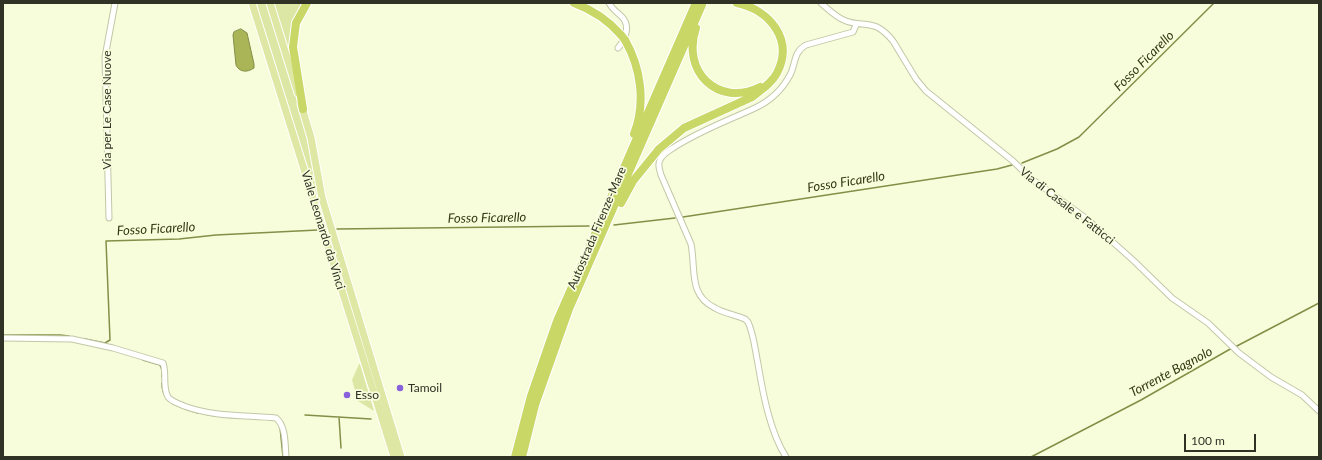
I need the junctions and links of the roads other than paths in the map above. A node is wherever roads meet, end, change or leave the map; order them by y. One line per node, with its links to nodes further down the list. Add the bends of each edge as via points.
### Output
1 (115, 3): 15 (street, Via per Le Case Nuove, via 105,57)
2 (252, 3): 20 (main road, Viale Leonardo da Vinci)
3 (270, 3): 13 (main road, Viale Leonardo da Vinci)
4 (307, 3): 13 (highway, via 296,23 293,47)
5 (574, 3): 14 (highway, via 596,13 611,24 623,38 637,67 640,98 636,128)
6 (609, 3): 11 (street, via 623,18 627,28)
7 (737, 3): 12 (highway, via 758,10 772,22 781,38 781,64)
8 (822, 3): 10 (street, Via di Casale e Fatticci, via 839,18)
9 (701, 5): 12 (highway, via 695,30 693,59 706,83 719,91 733,94 756,90); 14 (highway, Autostrada Firenze-Mare); 16 (highway, Autostrada Firenze-Mare)
10 (856, 25): 18 (street, Via di Casale e Fatticci, via 877,27 889,36 926,91 1013,161 1029,177 1087,219 1166,293 1208,323 1237,351 1271,377 1305,398); 24 (street, via 853,32 846,35 802,47 791,74 773,97 755,108 688,138 664,155 658,164 691,244 695,284 699,295 717,309 748,322 773,430)
11 (618, 48)
12 (773, 79): 16 (highway, via 752,96 684,128 658,149 633,181 607,232)
13 (303, 108): 21 (main road, Viale Leonardo da Vinci, via 322,198)
14 (615, 185): 22 (highway, Autostrada Firenze-Mare, via 552,334 530,396)
15 (109, 218)
16 (600, 240): 23 (highway, Autostrada Firenze-Mare, via 569,309 552,356 535,405)
17 (3, 338): 19 (street, via 72,339 163,363 166,393 176,402 220,415 276,418 281,422)
18 (1319, 411)
19 (286, 457)
20 (394, 457)
21 (402, 457)
22 (515, 457)
23 (522, 457)
24 (786, 457)

